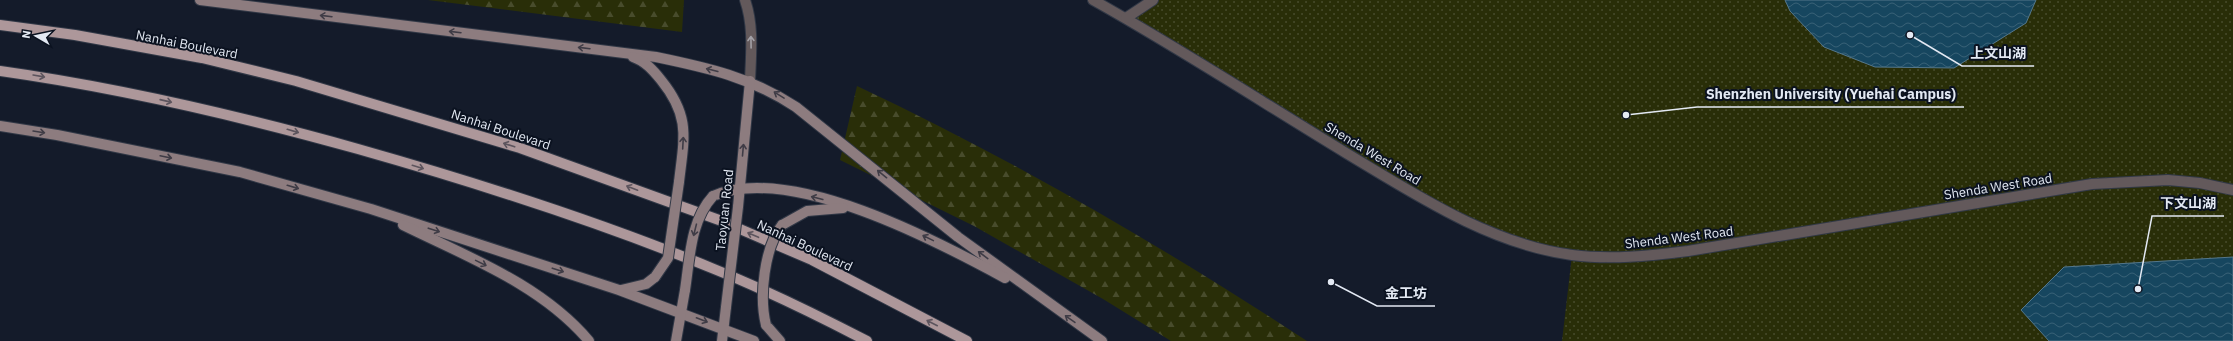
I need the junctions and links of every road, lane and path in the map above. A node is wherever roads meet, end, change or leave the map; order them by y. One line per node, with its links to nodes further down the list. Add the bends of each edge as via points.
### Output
1 (200, 0): 7 (main road, one-way to 1)
2 (745, 0): 9 (street, one-way to 2, via 751,30)
3 (1093, 0): 5 (street, Shenda West Road)
4 (1153, 0): 5 (street)
5 (1126, 18): 12 (street, Shenda West Road, via 1402,187 1467,222 1522,244 1572,255 1632,258 1688,251 2092,184 2168,180)
6 (0, 24): 25 (main road, Nanhai Boulevard, one-way to 6, via 805,257 719,220 520,148 296,81 202,58)
7 (622, 52): 9 (main road, one-way to 7, via 696,66); 15 (main road, one-way to 7, bridge, via 646,284 655,277 668,258 683,146 681,110 674,97 652,68 640,59)
8 (0, 71): 24 (main road, one-way to 24, via 149,97 277,127 519,197 713,268)
9 (750, 81): 11 (main road, Taoyuan Road, one-way to 9); 16 (main road, one-way to 9, via 958,237 796,107 774,92)
10 (0, 126): 14 (main road, one-way to 14, via 240,172)
11 (740, 189): 13 (main road, one-way to 11, via 797,193 764,188); 17 (main road, one-way to 17, bridge, via 713,196 704,206 698,219); 18 (main road, Taoyuan Road, bridge)
12 (2233, 190)
13 (855, 208): 16 (main road, one-way to 13, via 925,236); 23 (main road, bridge, via 808,211 782,225 774,234 762,298 766,325)
14 (371, 209): 15 (main road, one-way to 15); 19 (main road, one-way to 19, via 499,272 548,302)
15 (619, 290): 17 (main road)
16 (1037, 296): 26 (main road, one-way to 16)
17 (681, 312): 18 (main road, one-way to 18); 20 (main road)
18 (724, 328): 21 (main road, Taoyuan Road); 22 (main road)
19 (589, 341)
20 (676, 341)
21 (722, 341)
22 (754, 341)
23 (780, 341)
24 (867, 341)
25 (967, 341)
26 (1102, 341)

